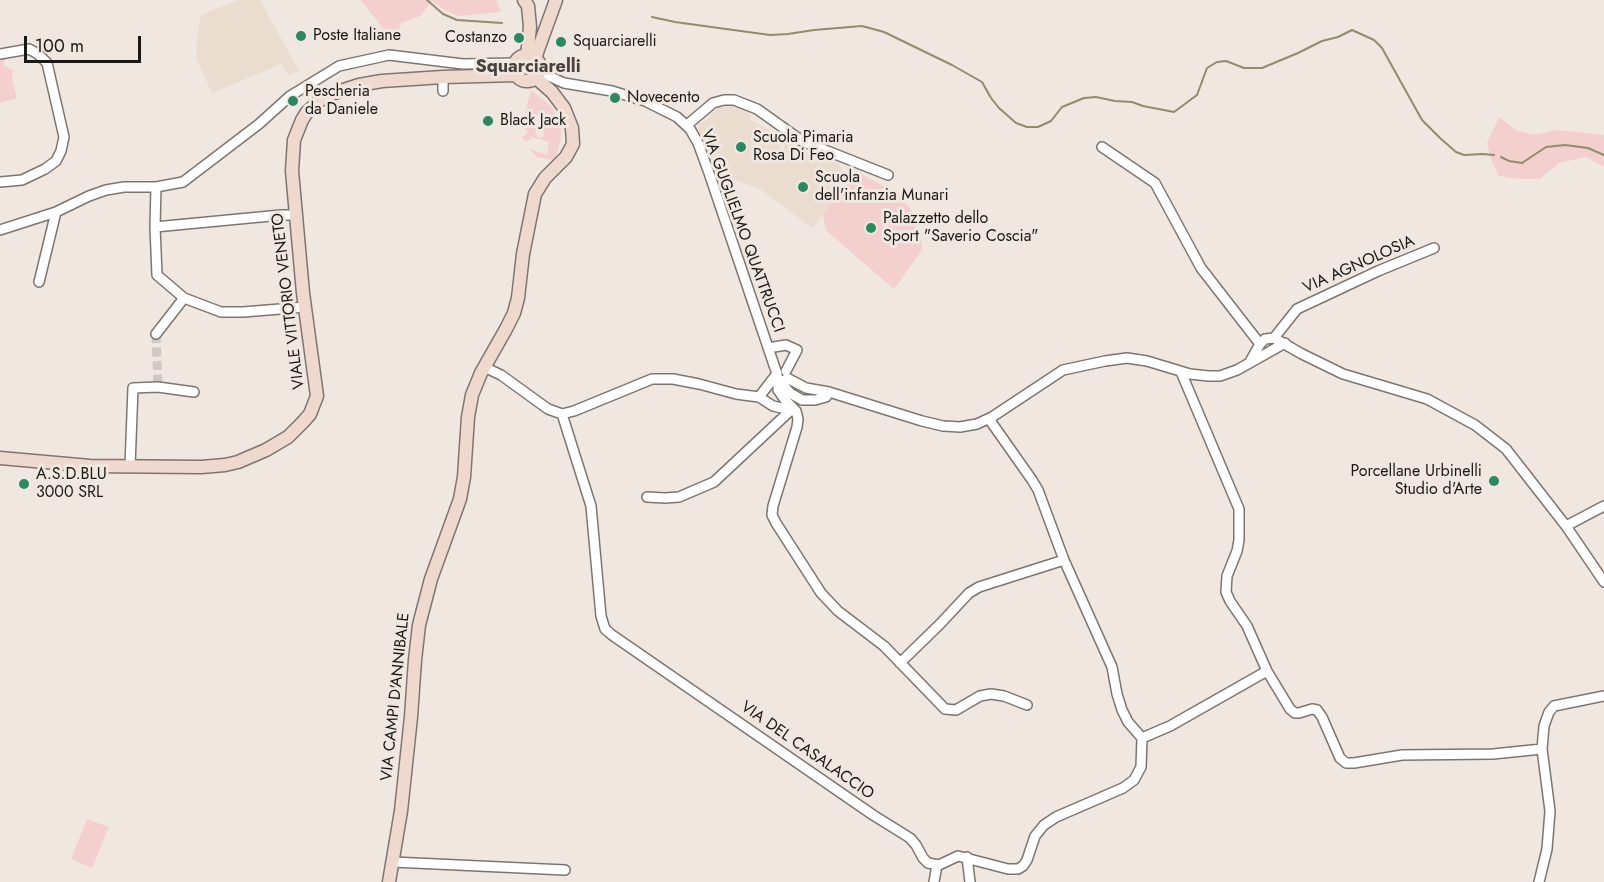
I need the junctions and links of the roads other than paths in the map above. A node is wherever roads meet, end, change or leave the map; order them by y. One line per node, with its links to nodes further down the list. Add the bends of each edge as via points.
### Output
1 (524, 0): 4 (main road, via 528,6)
2 (556, 0): 4 (main road)
3 (0, 54): 12 (street, via 29,49 47,63 64,137 56,161 45,169 22,180)
4 (531, 57): 5 (main road, via 520,57); 6 (main road, via 539,64)
5 (516, 69): 6 (main road, via 525,81); 7 (main road, VIALE VITTORIO VENETO); 13 (street, via 389,55 339,66 290,96 183,182)
6 (538, 75): 9 (street, VIA GUGLIELMO QUATTRUCCI, via 638,98); 28 (main road, VIA CAMPI D'ANNIBALE, via 567,113 573,144 535,194 515,310)
7 (443, 77): 8 (street); 15 (main road, VIALE VITTORIO VENETO, via 358,85 317,102 302,120 294,140)
8 (443, 91)
9 (687, 125): 11 (street, VIA GUGLIELMO QUATTRUCCI, via 713,103 734,100 757,109 802,141); 26 (street, VIA GUGLIELMO QUATTRUCCI, via 698,143)
10 (1102, 147): 25 (street, via 1155,183 1201,268)
11 (888, 175)
12 (0, 182)
13 (156, 187): 14 (street, via 106,190); 16 (street)
14 (56, 212): 17 (street); 19 (street)
15 (295, 215): 16 (street); 21 (main road, VIALE VITTORIO VENETO)
16 (155, 227): 20 (street, via 158,274)
17 (0, 230)
18 (1434, 248): 23 (street, VIA AGNOLOSIA, via 1297,309)
19 (39, 282)
20 (184, 298): 21 (street, via 221,312); 22 (street)
21 (305, 307): 38 (main road, VIALE VITTORIO VENETO, via 317,396 310,414 288,437 253,457 225,465)
22 (156, 334)
23 (1274, 338): 24 (street); 25 (street)
24 (1285, 343): 27 (street); 41 (street, via 1343,374 1427,399 1475,425 1506,450)
25 (1260, 344): 27 (street)
26 (768, 348): 30 (street, VIA GUGLIELMO QUATTRUCCI); 30 (street, VIA GUGLIELMO QUATTRUCCI, via 786,345 797,350)
27 (1251, 361): 29 (street, via 1220,376)
28 (484, 367): 35 (street); 51 (main road, VIA CAMPI D'ANNIBALE, via 470,405 460,499 430,579 419,625)
29 (1181, 372): 36 (street, via 1127,358 1063,370); 45 (street, via 1239,509 1239,540 1226,592)
30 (781, 378): 31 (street); 34 (street, VIA GUGLIELMO QUATTRUCCI, via 777,387); 36 (street, via 794,397 802,400 827,394 943,426 969,426)
31 (768, 386): 33 (street); 34 (street, via 774,397)
32 (194, 392): 38 (street, via 133,388)
33 (759, 397): 34 (street); 35 (street, via 657,378)
34 (794, 413): 39 (street, via 714,482 675,498); 44 (street, via 797,427 773,506 774,519 826,600)
35 (562, 414): 52 (street, VIA DEL CASALACCIO, via 591,506 605,629 910,838 928,863)
36 (989, 419): 42 (street, via 1036,487)
37 (0, 458): 38 (main road, VIALE VITTORIO VENETO)
38 (130, 466)
39 (647, 497)
40 (1604, 506): 41 (street)
41 (1566, 526): 43 (street)
42 (1064, 560): 44 (street, via 972,591); 48 (street, via 1112,667 1124,714)
43 (1604, 582)
44 (900, 663): 47 (street, via 947,710 956,710 991,694)
45 (1268, 671): 48 (street); 49 (street, via 1293,712 1319,711 1346,764 1402,754 1493,754)
46 (1604, 696): 49 (street, via 1554,706 1544,726)
47 (1027, 705)
48 (1142, 738): 50 (street, via 1141,767 1131,783 1044,825 1023,866 1008,869)
49 (1542, 749): 57 (street, via 1550,811)
50 (967, 857): 52 (street, via 956,856); 56 (street)
51 (393, 862): 53 (street); 54 (main road, VIA CAMPI D'ANNIBALE)
52 (937, 865): 55 (street)
53 (565, 870)
54 (389, 882)
55 (934, 882)
56 (970, 882)
57 (1539, 882)

